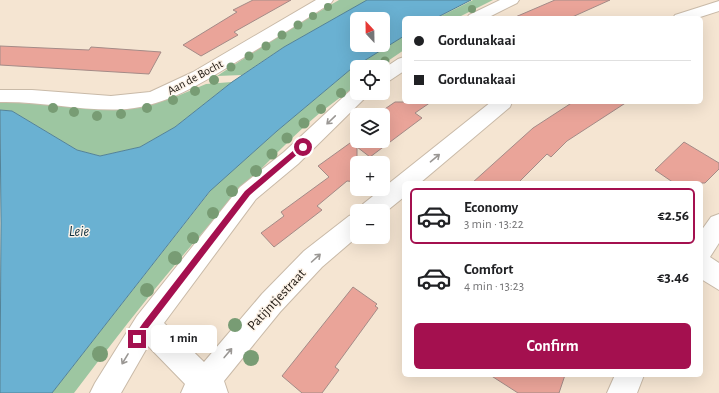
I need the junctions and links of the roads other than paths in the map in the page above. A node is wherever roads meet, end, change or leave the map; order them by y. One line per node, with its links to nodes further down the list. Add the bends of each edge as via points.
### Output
1 (326, 0): 8 (street, Aan de Bocht, via 261,41 172,91 128,102 78,102 15,95)
2 (512, 0): 4 (street)
3 (719, 6): 5 (street)
4 (479, 16)
5 (687, 16)
6 (402, 64): 7 (street)
7 (390, 72)
8 (0, 96)
9 (352, 100): 19 (street, one-way to 19, via 291,158 248,193)
10 (501, 104): 11 (street, one-way to 10)
11 (406, 181)
12 (402, 185): 13 (street)
13 (379, 204)
14 (719, 224): 16 (street)
15 (350, 229): 21 (street, Patijntjestraat, one-way to 15, via 271,303 308,265)
16 (703, 247)
17 (703, 266): 18 (street)
18 (719, 278)
19 (146, 325): 21 (street); 22 (street, one-way to 22)
20 (629, 377): 23 (street)
21 (204, 390)
22 (105, 393)
23 (622, 393)

